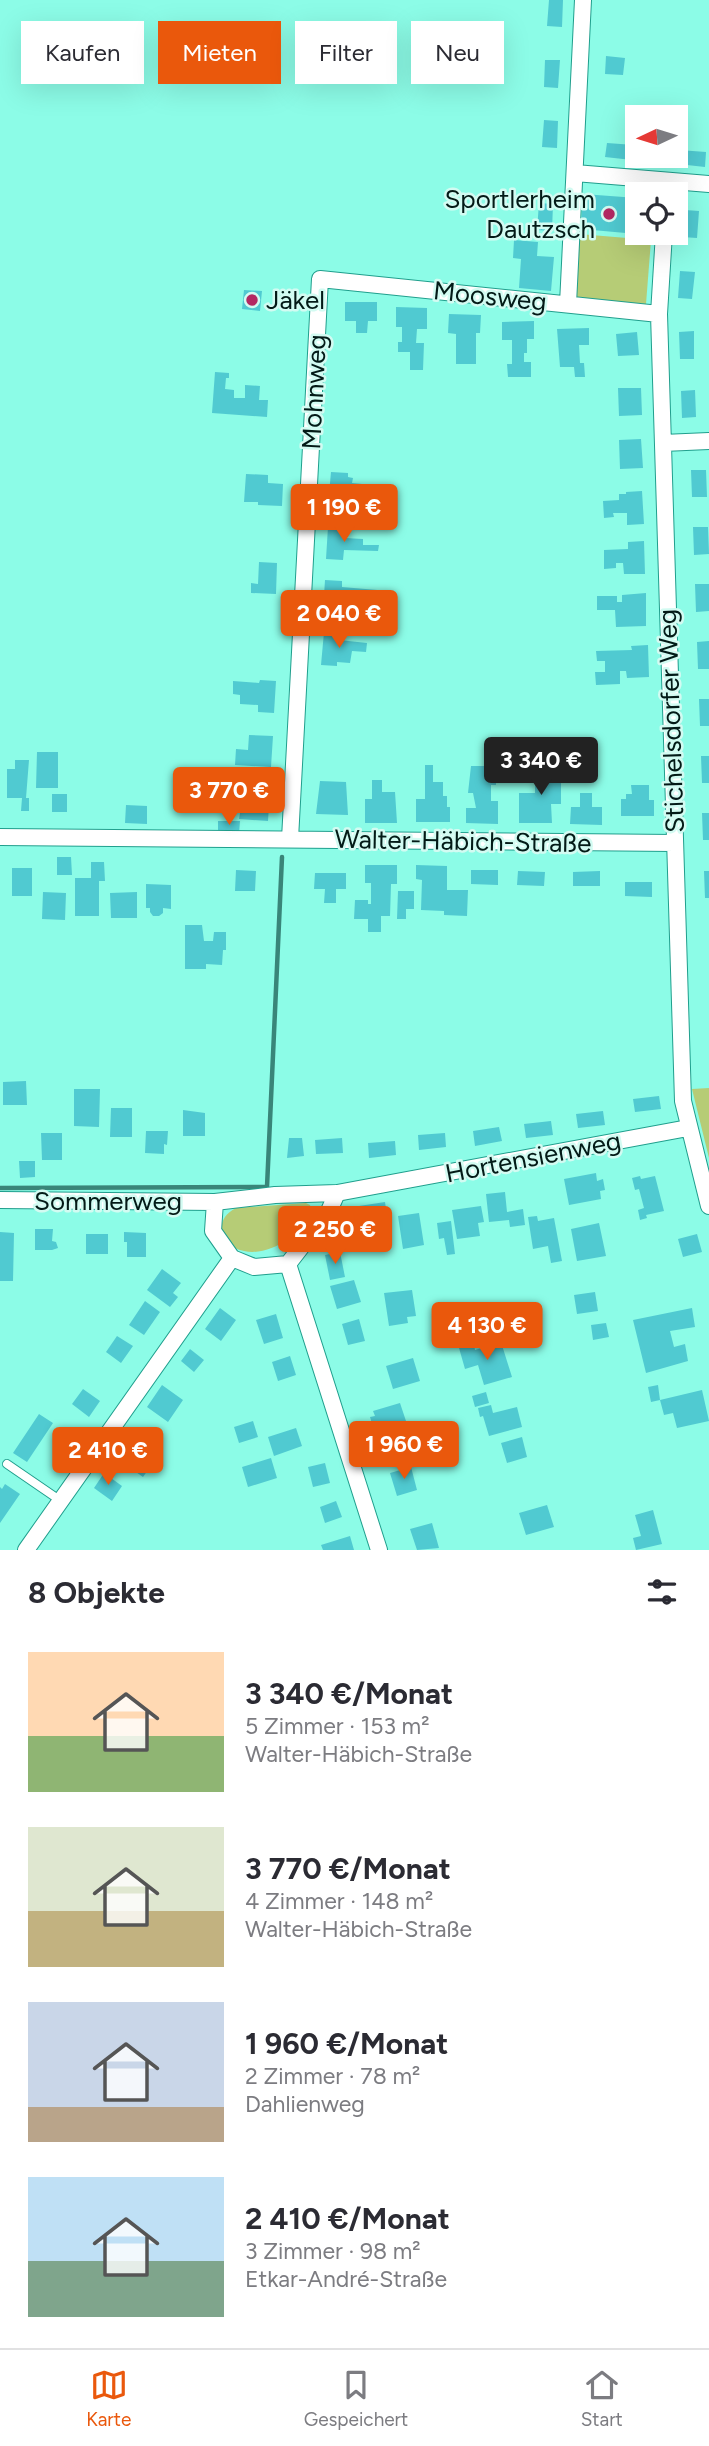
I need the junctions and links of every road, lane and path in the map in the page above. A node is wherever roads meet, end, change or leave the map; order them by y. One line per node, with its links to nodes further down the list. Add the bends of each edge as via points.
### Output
1 (583, 0): 2 (street)
2 (575, 173): 3 (street); 8 (street)
3 (634, 182)
4 (709, 184): 5 (street)
5 (688, 185)
6 (663, 245): 9 (street, Stichelsdorfer Weg)
7 (320, 279): 8 (street, Moosweg); 13 (street, Mohnweg)
8 (568, 304): 9 (street, Moosweg)
9 (659, 314): 11 (street, Stichelsdorfer Weg)
10 (709, 441): 11 (street)
11 (663, 443): 14 (street, Stichelsdorfer Weg)
12 (0, 837): 13 (street, Walter-Häbich-Straße)
13 (290, 839): 14 (street, Walter-Häbich-Straße)
14 (675, 843): 15 (street, Stichelsdorfer Weg, via 683,1101)
15 (688, 1128): 16 (street, Hortensienweg); 19 (street, Stichelsdorfer Weg)
16 (337, 1193): 18 (street, Hortensienweg); 21 (street, via 329,1211)
17 (0, 1200): 18 (street, Sommerweg)
18 (215, 1202): 20 (street, via 213,1231)
19 (709, 1206)
20 (232, 1258): 21 (street, via 254,1267); 23 (street)
21 (288, 1264): 25 (street)
22 (7, 1464): 23 (lane)
23 (61, 1501): 24 (street)
24 (26, 1550)
25 (379, 1550)

